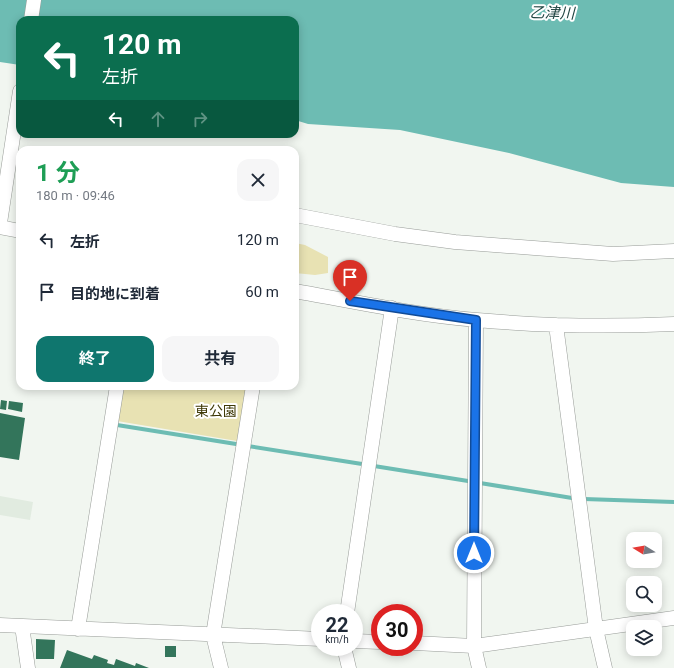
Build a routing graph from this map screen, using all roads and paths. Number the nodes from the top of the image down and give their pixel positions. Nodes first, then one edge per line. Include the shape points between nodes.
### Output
1 (34, 0) edge
2 (32, 16) edge
3 (16, 132) edge
4 (14, 153) edge
5 (299, 216) edge
6 (0, 223) edge
7 (0, 227) edge
8 (16, 230) edge
9 (674, 251) edge
10 (299, 292) edge
11 (392, 308) junction
12 (476, 320) junction
13 (674, 324) edge
14 (556, 325) junction
15 (116, 390) edge
16 (252, 390) edge
17 (348, 604) edge
18 (674, 618) edge
19 (0, 625) edge
20 (22, 626) junction
21 (78, 628) junction
22 (596, 629) junction
23 (213, 635) junction
24 (311, 639) edge
25 (423, 644) edge
26 (474, 646) junction
27 (346, 656) edge
28 (28, 668) edge
29 (221, 668) edge
30 (349, 668) edge
31 (479, 668) edge
32 (605, 668) edge

1 - 2 street
3 - 4 street
4 - 6 street
5 - 9 street via 395,234 455,242 613,254
7 - 8 street
10 - 11 street
11 - 12 street
11 - 17 street
12 - 14 street
12 - 26 street
13 - 14 street
14 - 22 street
15 - 21 street
16 - 23 street
18 - 22 street
19 - 20 street
20 - 21 street
20 - 28 street
21 - 23 street
22 - 26 street
22 - 32 street
23 - 24 street
23 - 29 street
25 - 26 street
26 - 31 street
27 - 30 street

